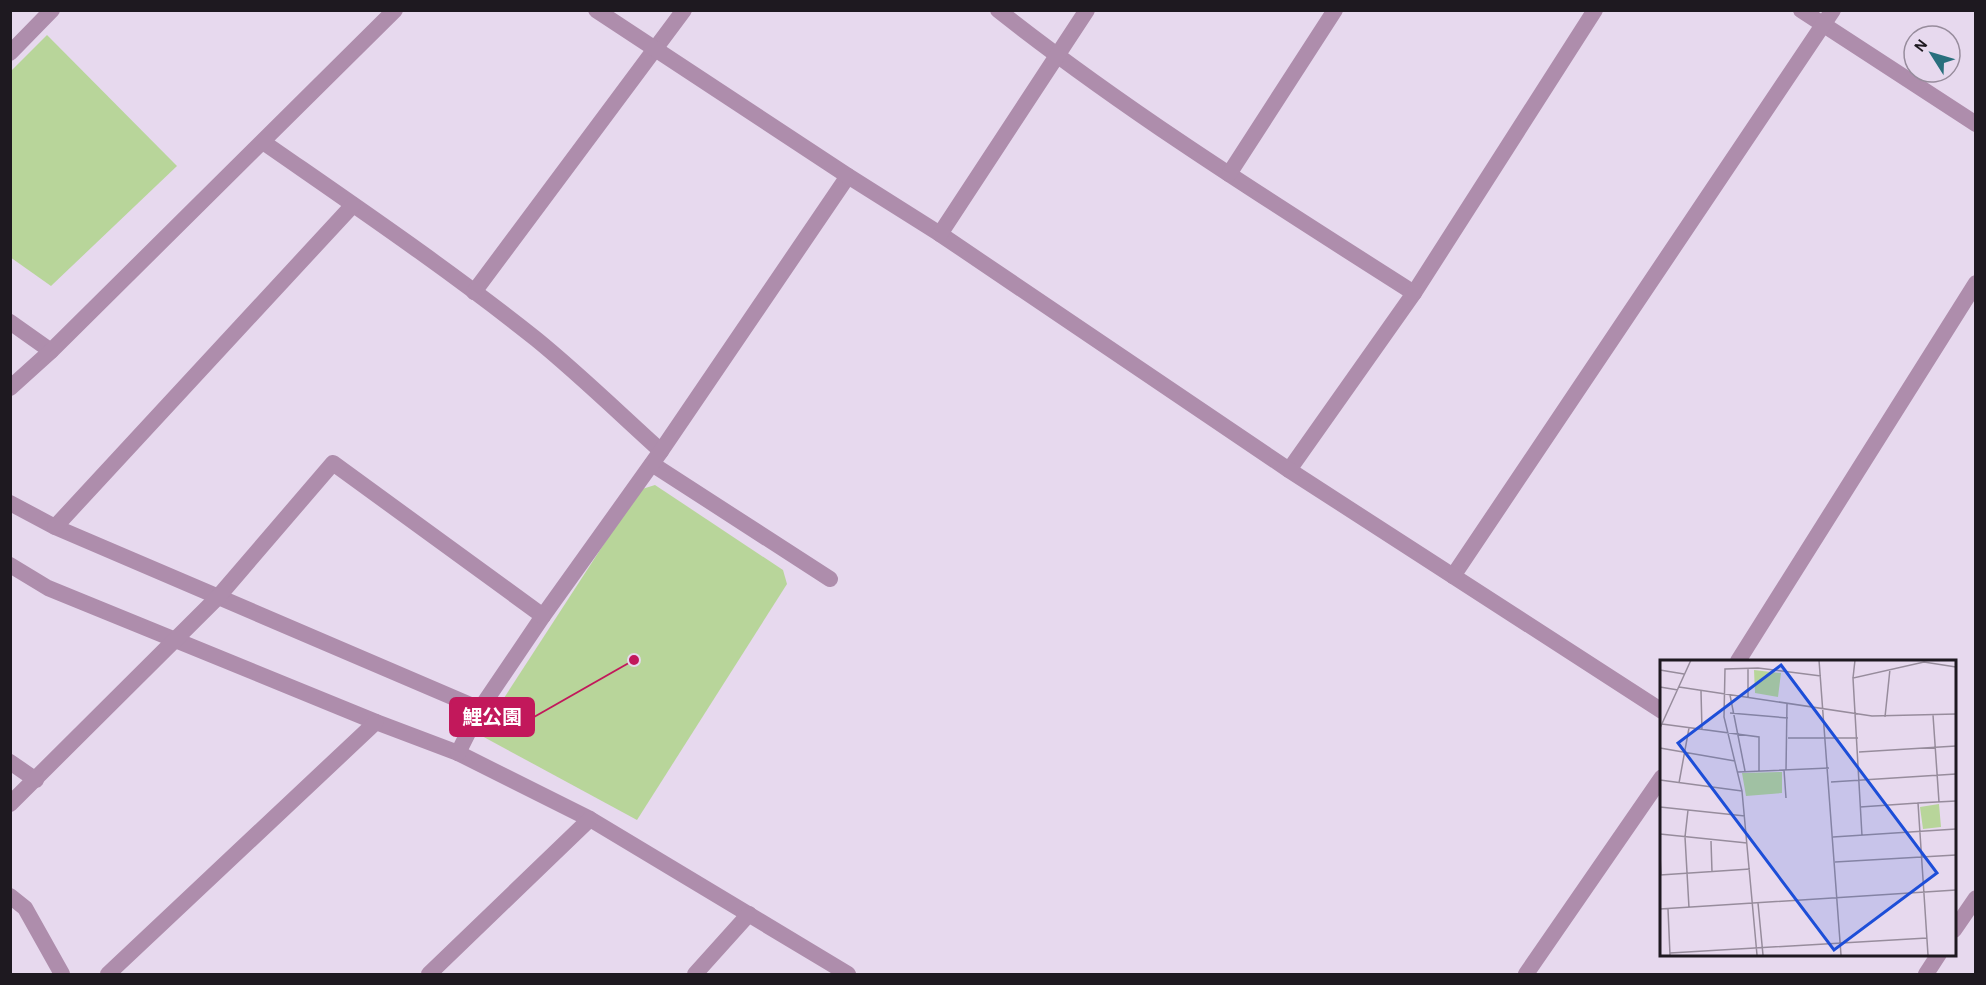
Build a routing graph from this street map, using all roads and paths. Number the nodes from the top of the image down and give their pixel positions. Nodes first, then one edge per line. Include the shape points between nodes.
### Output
1 (52, 10) edge
2 (395, 10) edge
3 (596, 10) edge
4 (684, 10) edge
5 (998, 10) edge
6 (1087, 10) edge
7 (1335, 10) edge
8 (1595, 10) edge
9 (1801, 10) edge
10 (1833, 10) edge
11 (1823, 26) junction
12 (654, 49) junction
13 (10, 53) edge
14 (1056, 57) junction
15 (1976, 124) edge
16 (263, 142) junction
17 (1229, 174) junction
18 (848, 176) junction
19 (353, 204) junction
20 (940, 234) junction
21 (1976, 283) edge
22 (474, 292) junction
23 (1414, 293) junction
24 (10, 322) edge
25 (51, 351) junction
26 (10, 388) edge
27 (657, 457) junction
28 (1289, 470) junction
29 (10, 503) edge
30 (56, 527) junction
31 (10, 565) edge
32 (1453, 576) junction
33 (830, 579) dead end
34 (218, 597) junction
35 (543, 616) junction
36 (177, 640) junction
37 (1739, 660) edge
38 (480, 709) junction
39 (1660, 710) edge
40 (376, 722) junction
41 (458, 753) junction
42 (10, 762) edge
43 (36, 780) junction
44 (1660, 780) edge
45 (10, 804) edge
46 (590, 819) junction
47 (10, 896) edge
48 (1976, 898) edge
49 (1965, 912) edge
50 (749, 914) junction
51 (1956, 927) edge
52 (1938, 955) edge
53 (62, 975) edge
54 (108, 975) edge
55 (429, 975) edge
56 (694, 975) edge
57 (848, 975) edge
58 (1526, 975) edge
59 (1926, 975) edge

1 - 13 street
2 - 16 street
3 - 12 street
4 - 12 street
5 - 14 street
6 - 14 street
7 - 17 street
8 - 23 street
9 - 11 street
10 - 11 street
11 - 15 street
11 - 32 street
12 - 18 street
12 - 22 street
14 - 17 street
14 - 20 street
16 - 19 street
16 - 25 street
17 - 23 street
18 - 20 street
18 - 27 street
19 - 22 street
19 - 30 street
20 - 28 street
21 - 37 street
22 - 27 street via 537,341
23 - 28 street
24 - 25 street
25 - 26 street
27 - 33 street
27 - 35 street
28 - 32 street
29 - 30 street
30 - 34 street
31 - 36 street via 48,588
32 - 39 street
34 - 35 street via 333,463
34 - 36 street
34 - 38 street
35 - 38 street
36 - 40 street
36 - 43 street
38 - 41 street
40 - 41 street
40 - 54 street
41 - 46 street
42 - 43 street
43 - 45 street
44 - 58 street
46 - 50 street
46 - 55 street
47 - 53 street via 25,908
48 - 49 street
49 - 51 street
50 - 56 street
50 - 57 street
52 - 59 street

